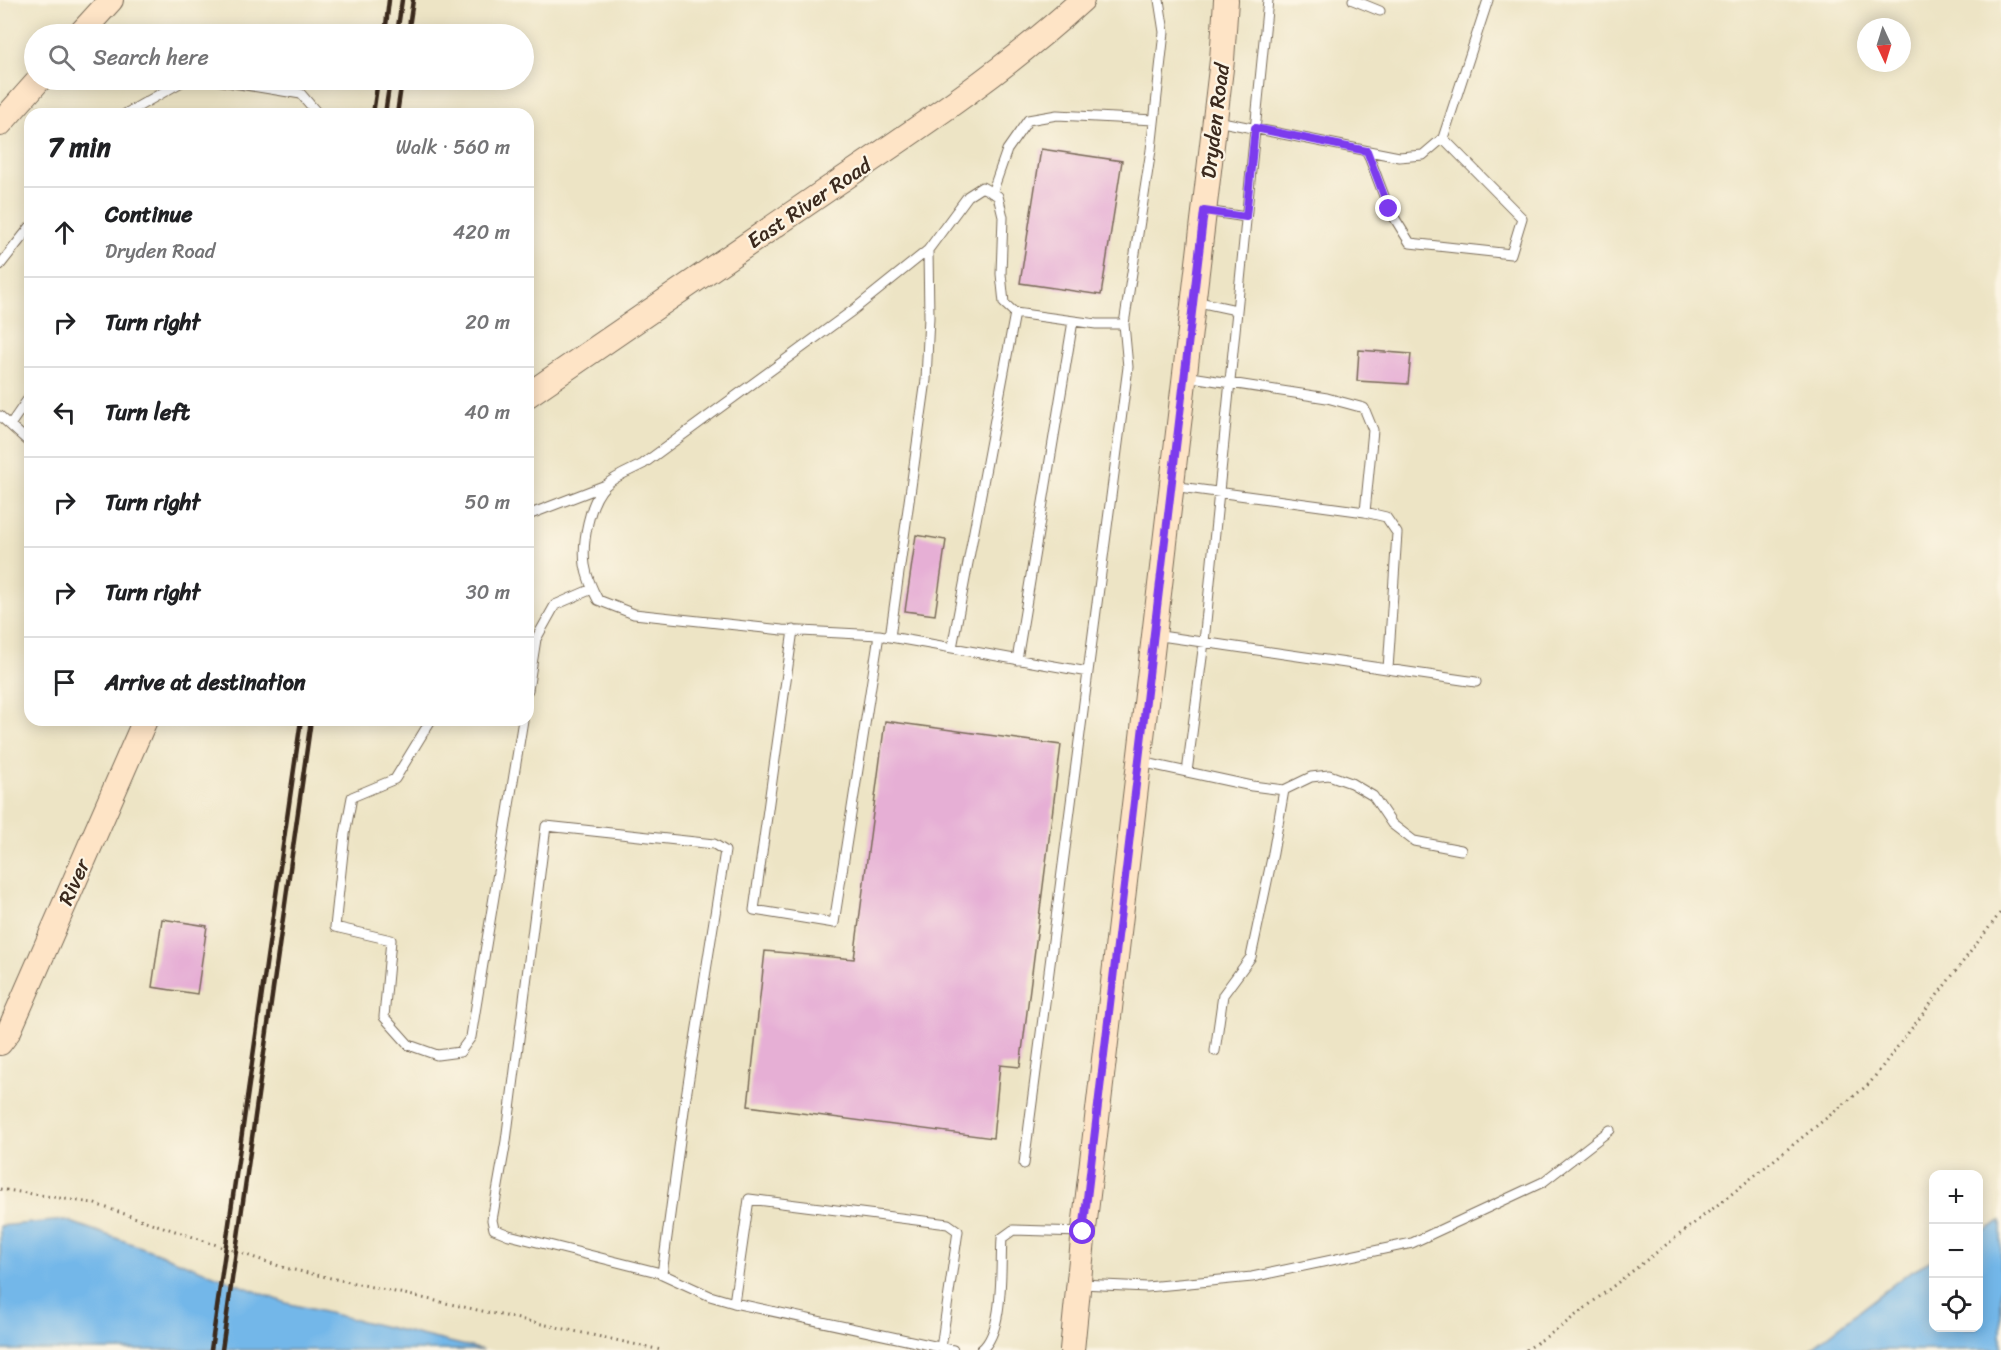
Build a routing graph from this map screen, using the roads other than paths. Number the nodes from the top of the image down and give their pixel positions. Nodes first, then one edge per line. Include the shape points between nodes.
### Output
1 (111, 0) edge
2 (1082, 0) edge
3 (1159, 0) edge
4 (1226, 0) edge
5 (1268, 0) edge
6 (1353, 0) edge
7 (1488, 0) edge
8 (1380, 11) dead end
9 (89, 24) edge
10 (30, 90) edge
11 (167, 90) edge
12 (276, 90) edge
13 (136, 108) edge
14 (313, 108) edge
15 (1154, 120) junction
16 (1215, 121) junction
17 (0, 123) edge
18 (1255, 128) junction
19 (1443, 138) junction
20 (1367, 151) junction
21 (992, 193) junction
22 (1204, 211) junction
23 (1246, 217) junction
24 (24, 235) edge
25 (928, 250) junction
26 (0, 265) edge
27 (1194, 301) junction
28 (1236, 310) junction
29 (1015, 312) junction
30 (1073, 321) junction
31 (1124, 324) junction
32 (1185, 376) junction
33 (1228, 382) junction
34 (534, 391) edge
35 (24, 405) edge
36 (0, 416) edge
37 (10, 425) junction
38 (24, 438) edge
39 (606, 485) junction
40 (1172, 486) junction
41 (1219, 493) junction
42 (1365, 512) junction
43 (534, 513) edge
44 (592, 589) junction
45 (793, 630) junction
46 (1154, 634) junction
47 (879, 635) junction
48 (534, 637) edge
49 (890, 637) junction
50 (1204, 642) junction
51 (951, 648) junction
52 (1017, 660) junction
53 (1388, 669) junction
54 (1088, 672) junction
55 (1476, 682) dead end
56 (142, 726) edge
57 (427, 726) edge
58 (522, 726) edge
59 (1139, 762) junction
60 (1187, 772) junction
61 (1284, 790) junction
62 (1461, 850) dead end
63 (0, 1043) edge
64 (1215, 1051) dead end
65 (1610, 1130) dead end
66 (1024, 1164) dead end
67 (1083, 1232) junction
68 (662, 1274) junction
69 (1079, 1283) junction
70 (734, 1303) junction
71 (941, 1348) junction
72 (954, 1350) edge
73 (981, 1350) edge
74 (1072, 1350) edge

1 - 9 main road
2 - 34 main road, East River Road via 982,81 890,147
3 - 15 lane via 1164,32
4 - 16 main road, Dryden Road
5 - 18 lane
6 - 8 lane
7 - 19 lane
10 - 17 main road
11 - 13 lane
12 - 14 lane via 301,94
15 - 21 lane via 1057,115 1028,120 1007,150
15 - 31 lane
16 - 18 lane
16 - 22 main road, Dryden Road
18 - 20 lane
18 - 23 lane
19 - 20 lane via 1423,155 1399,157
19 - 20 lane via 1522,218 1511,254 1410,243 1389,209
21 - 25 lane via 982,187 968,196
21 - 29 lane via 998,196 1004,217 1004,303
22 - 23 lane
22 - 27 main road, Dryden Road
23 - 28 lane
24 - 26 lane
25 - 39 lane via 852,311 643,464
25 - 49 lane via 926,380
27 - 28 lane
27 - 32 main road, Dryden Road
28 - 33 lane
29 - 30 lane
29 - 51 lane
30 - 31 lane
30 - 52 lane
31 - 54 lane via 1128,367
32 - 33 lane
32 - 40 main road, Dryden Road
33 - 41 lane
33 - 42 lane via 1364,408 1373,430
35 - 37 lane
36 - 37 lane
37 - 38 lane
39 - 43 lane
39 - 44 lane via 594,503 586,530 585,564
40 - 41 lane
40 - 46 main road, Dryden Road
41 - 42 lane
41 - 50 lane
42 - 53 lane via 1386,517 1397,533
44 - 45 lane via 598,600 634,614
44 - 48 lane via 555,605
45 - 47 lane
45 - 47 lane via 754,910 834,923
46 - 50 lane
46 - 59 main road, Dryden Road
47 - 49 lane
49 - 51 lane
50 - 53 lane
50 - 60 lane
51 - 52 lane
52 - 54 lane
53 - 55 lane
54 - 66 lane
56 - 63 main road, River via 9,1031
57 - 58 lane via 395,779 352,797 335,927 391,940 384,1017 409,1045 437,1055 460,1052 471,1037
59 - 60 lane
59 - 67 main road, Dryden Road
60 - 61 lane
61 - 62 lane via 1311,777 1329,775 1372,796 1392,824 1414,841
61 - 64 lane via 1251,957 1222,995
65 - 69 lane via 1543,1182 1412,1243 1252,1277 1147,1287
67 - 69 main road, Dryden Road
67 - 73 lane via 1013,1230 1002,1238 1002,1277 995,1325
68 - 68 lane via 725,851 714,844 546,826 506,1141 492,1220 494,1229
68 - 70 lane
69 - 74 main road, Dryden Road
70 - 71 lane
70 - 71 lane via 749,1199 948,1224 958,1231
71 - 72 lane

